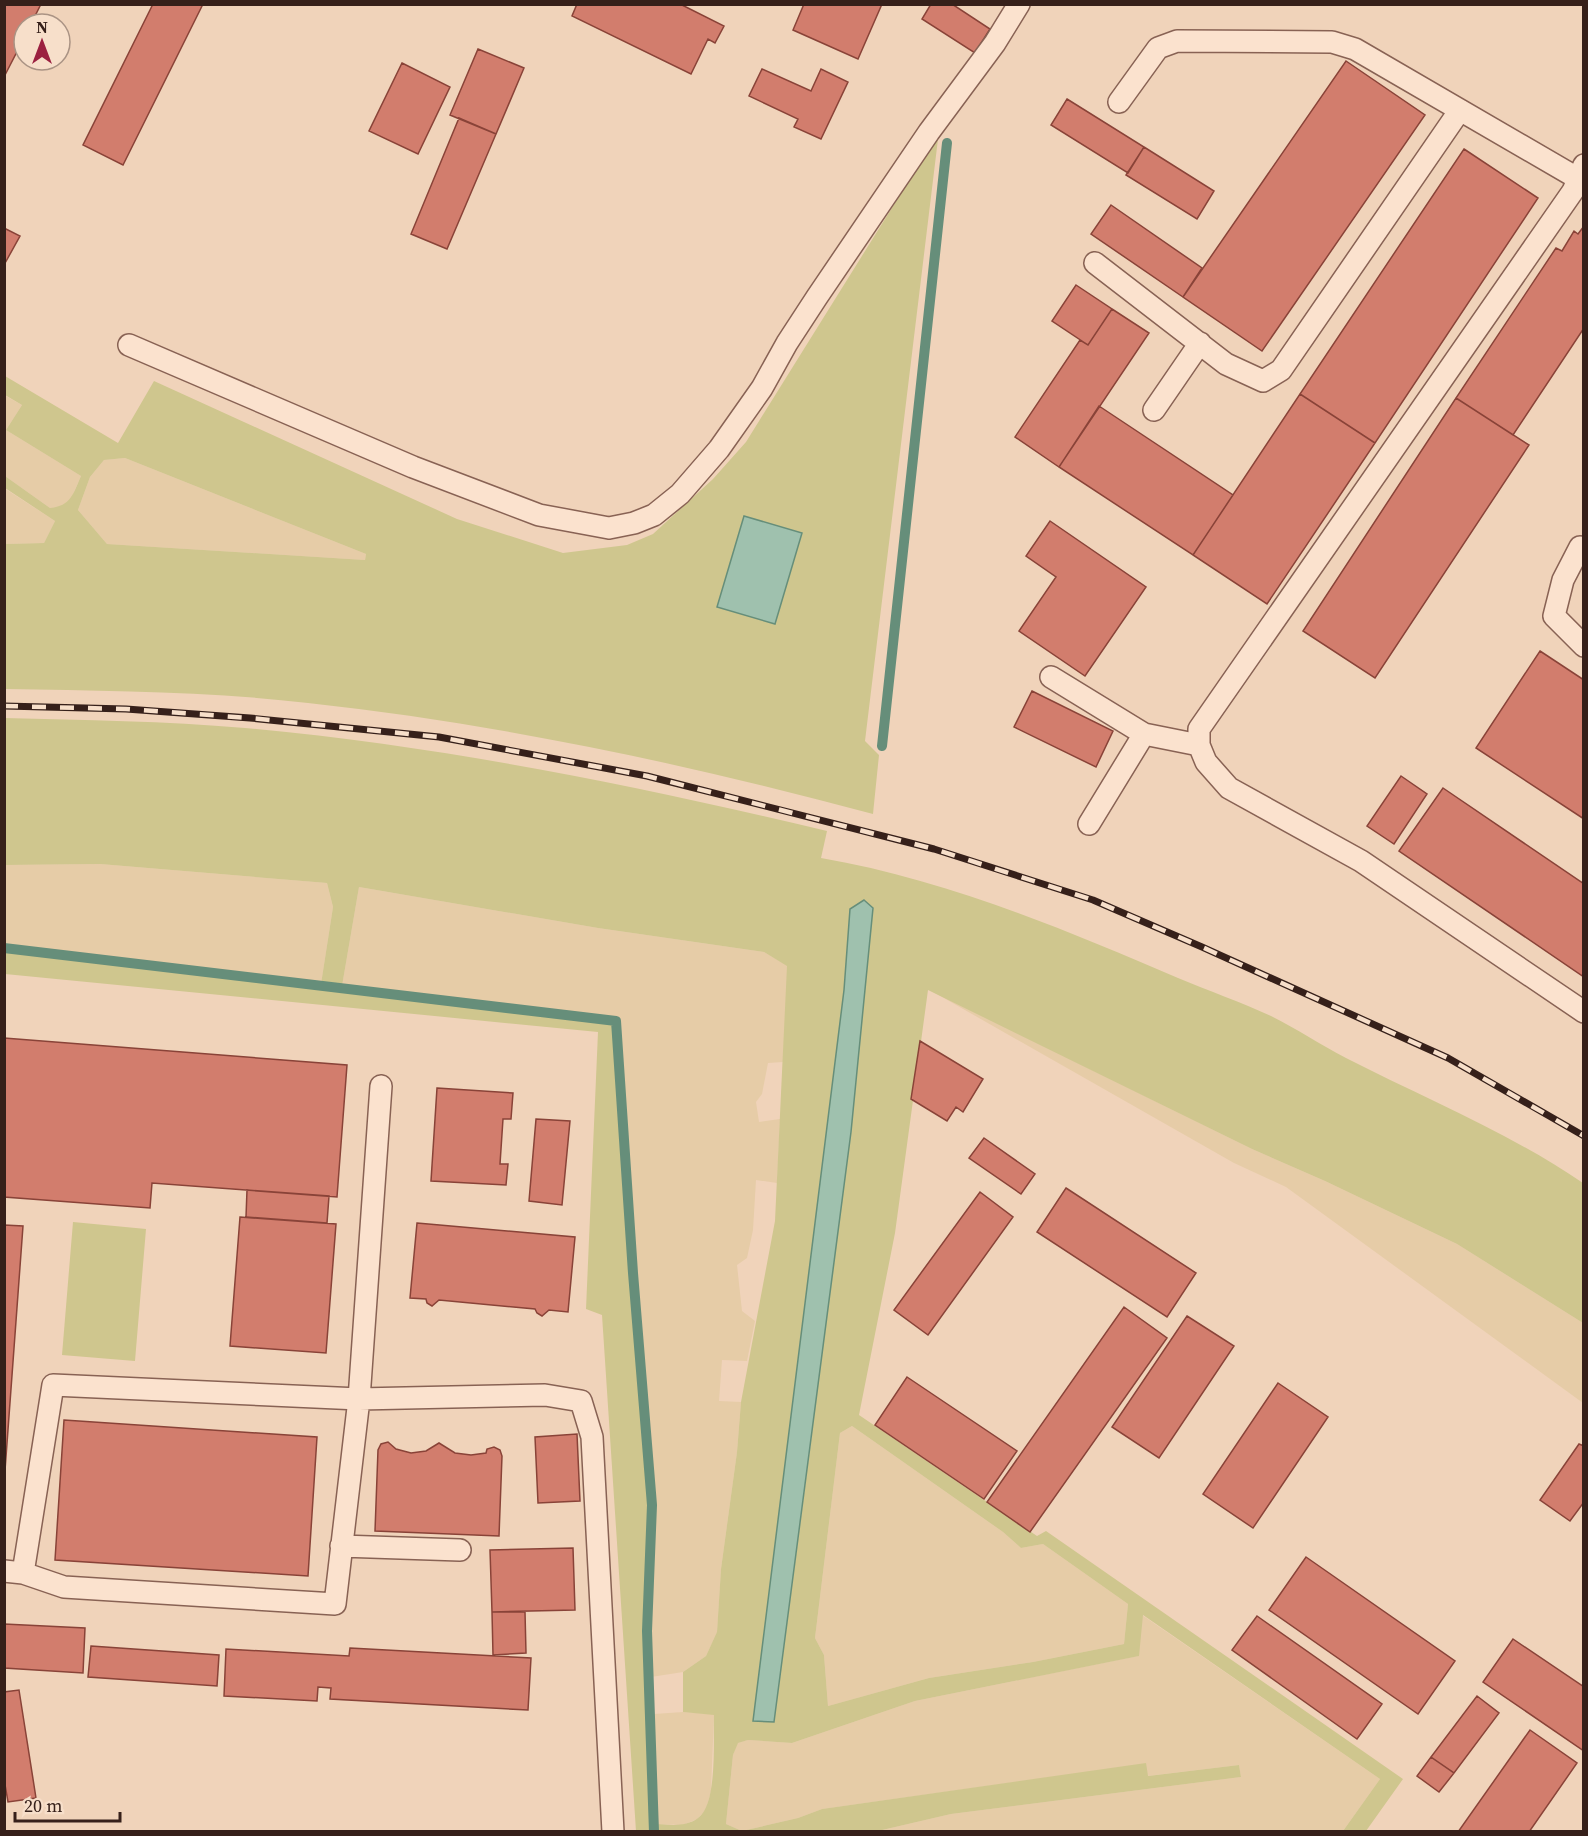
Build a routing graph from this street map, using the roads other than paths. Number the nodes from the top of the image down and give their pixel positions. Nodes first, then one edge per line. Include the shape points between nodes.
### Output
1 (1019, 4) edge
2 (1119, 102) dead end
3 (1460, 110) junction
4 (1582, 175) edge
5 (1095, 263) dead end
6 (1200, 343) junction
7 (129, 345) dead end
8 (1155, 410) dead end
9 (1582, 546) edge
10 (1584, 646) edge
11 (1051, 677) dead end
12 (1144, 734) junction
13 (1199, 745) junction
14 (1089, 824) dead end
15 (1584, 1012) edge
16 (381, 1086) dead end
17 (359, 1399) junction
18 (342, 1546) junction
19 (460, 1550) dead end
20 (14, 1572) edge
21 (613, 1832) edge

1 - 7 lane via 817,297 762,388 719,449 680,494 654,515 634,524 609,528 538,515 413,467
2 - 3 lane via 1158,48 1177,41 1332,42 1355,49
3 - 4 lane
3 - 6 lane via 1281,370 1263,381 1226,363
4 - 13 lane via 1199,729
5 - 6 lane
6 - 8 lane
9 - 10 lane via 1563,580 1554,616
11 - 12 lane
12 - 13 lane
12 - 14 lane
13 - 15 lane via 1206,762 1229,788 1361,861
16 - 17 lane
17 - 18 lane
17 - 20 lane via 53,1384
17 - 21 lane via 545,1395 581,1401 592,1437
18 - 19 lane
18 - 20 lane via 335,1604 64,1587

